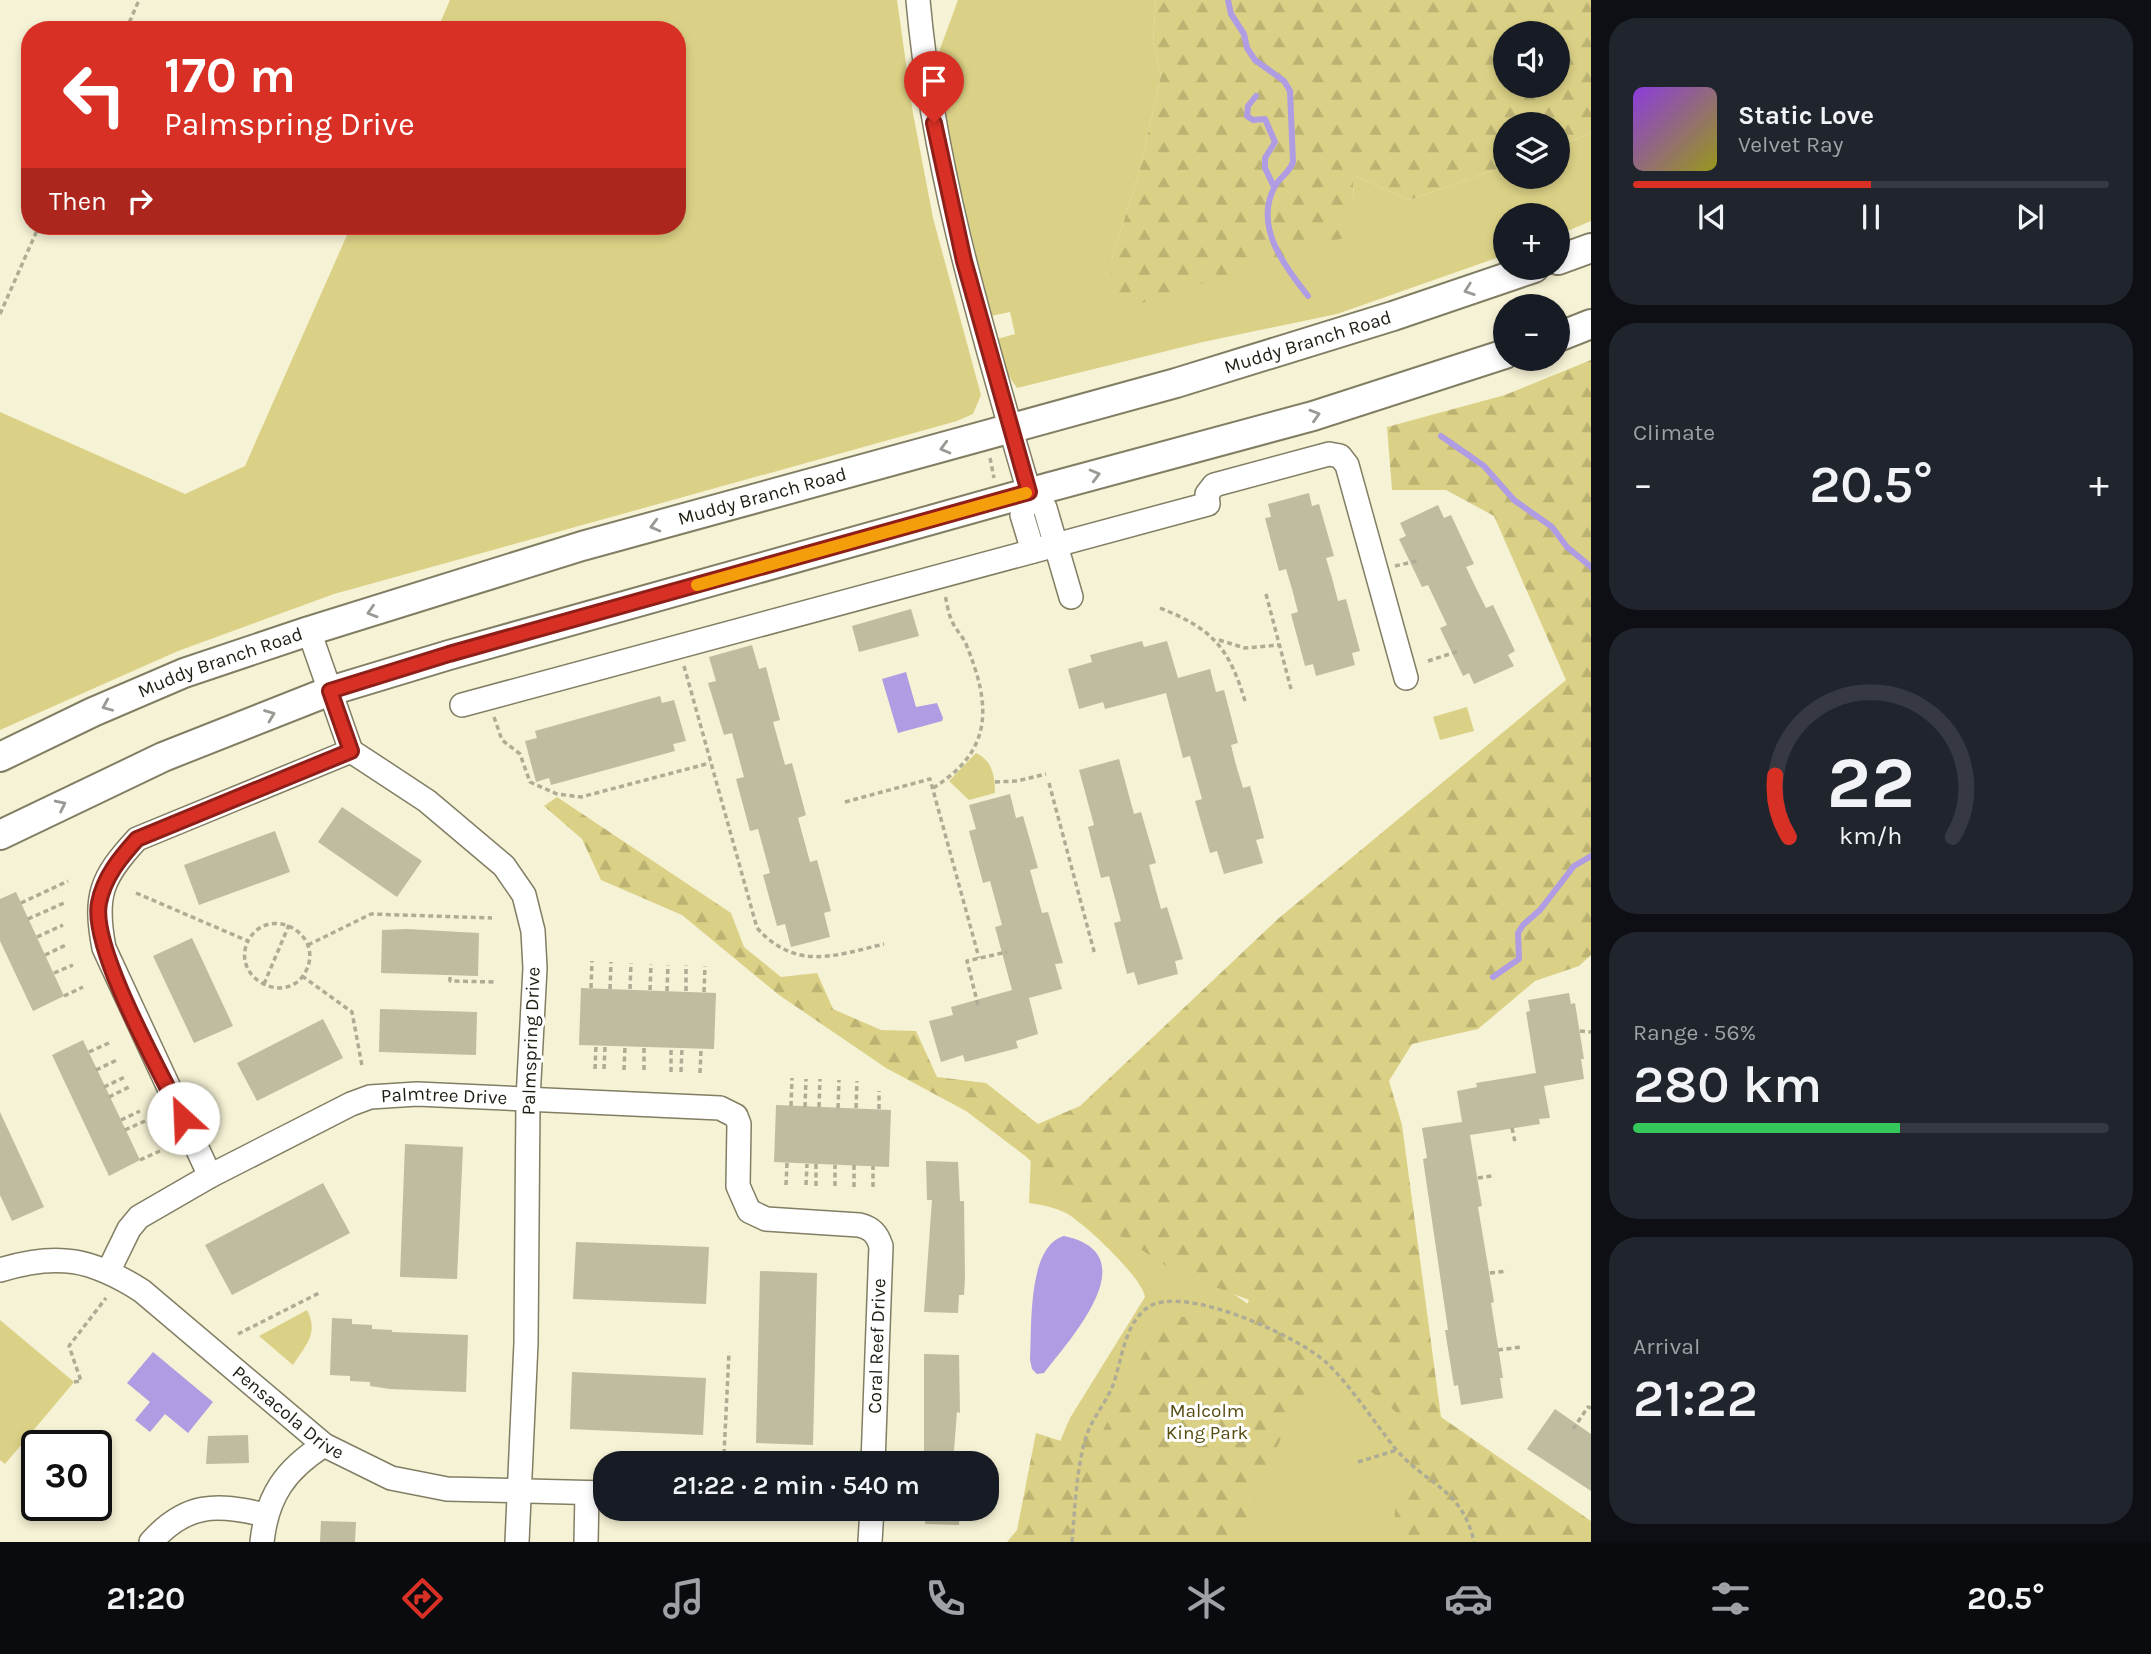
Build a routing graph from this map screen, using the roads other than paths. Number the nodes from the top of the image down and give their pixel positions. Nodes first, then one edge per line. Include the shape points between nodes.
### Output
1 (918, 0) edge
2 (1591, 248) edge
3 (1570, 256) edge
4 (1498, 280) edge
5 (1591, 324) edge
6 (1570, 332) edge
7 (1493, 358) edge
8 (1011, 430) junction
9 (1029, 492) junction
10 (1056, 545) junction
11 (1033, 551) junction
12 (1071, 597) dead end
13 (309, 631) junction
14 (1406, 678) dead end
15 (330, 691) junction
16 (462, 705) dead end
17 (351, 751) junction
18 (0, 757) edge
19 (0, 835) edge
20 (528, 1099) junction
21 (210, 1175) junction
22 (873, 1230) joint
23 (0, 1270) edge
24 (108, 1270) junction
25 (324, 1445) junction
26 (873, 1451) edge
27 (519, 1490) junction
28 (593, 1493) edge
29 (593, 1508) edge
30 (265, 1515) junction
31 (871, 1521) edge
32 (151, 1542) edge
33 (262, 1542) edge
34 (517, 1542) edge
35 (586, 1542) edge
36 (870, 1542) edge

1 - 8 street via 944,178
2 - 3 main road
4 -> 8 main road, Muddy Branch Road
5 - 6 main road
9 -> 7 main road via 1313,416
8 - 9 street
8 -> 13 main road, Muddy Branch Road via 582,546
9 - 10 street via 1045,508
9 - 11 street via 1022,515
9 - 15 main road
10 - 11 street
10 - 12 street
10 - 14 street via 1208,505 1208,489 1214,485 1335,454 1347,465
11 - 16 street
13 - 15 street
13 -> 18 main road, Muddy Branch Road via 184,673
15 - 17 street
19 -> 15 main road via 163,757
17 - 20 street, Palmspring Drive via 455,823 504,866 524,895 535,968
17 - 21 street via 137,839 115,863 99,902 104,948
20 - 21 street, Palmtree Drive via 417,1094 370,1097
20 - 22 street, Palmtree Drive via 728,1111 736,1116 741,1132 738,1186 749,1211 766,1219 859,1225
20 - 27 street, Palmspring Drive via 526,1343
21 - 24 street, Palmtree Drive via 139,1217
22 - 26 street, Coral Reef Drive via 881,1246
23 - 24 street, Pensacola Drive via 56,1260
24 - 25 street, Pensacola Drive via 152,1299
25 - 27 street, Pensacola Drive via 391,1478 447,1489
25 - 30 street via 290,1473
27 - 28 street, Pensacola Drive
27 - 34 street, Palmspring Drive
29 - 35 street
30 - 32 street via 232,1507 194,1511 177,1518
30 - 33 street
31 - 36 street

